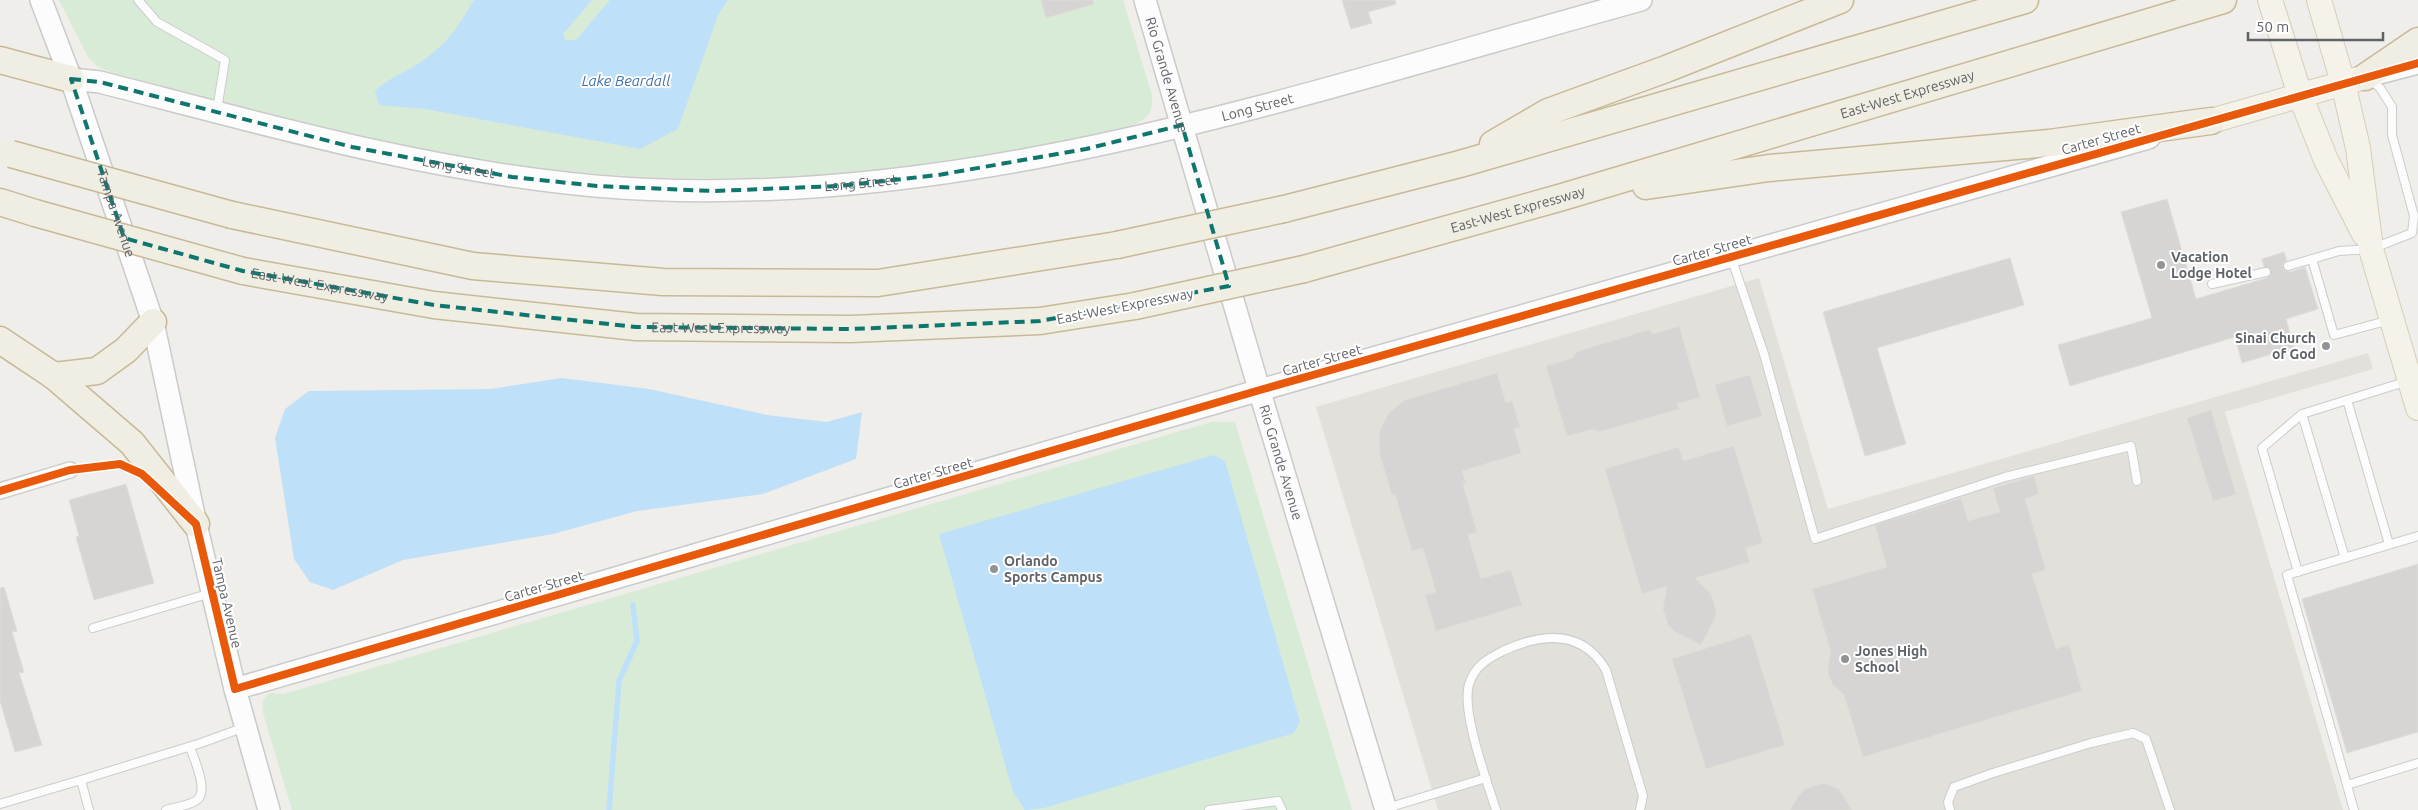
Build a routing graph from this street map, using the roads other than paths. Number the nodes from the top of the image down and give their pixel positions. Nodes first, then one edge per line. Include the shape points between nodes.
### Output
1 (41, 0) edge
2 (138, 0) edge
3 (1146, 0) edge
4 (1640, 0) edge
5 (1840, 0) edge
6 (2025, 0) edge
7 (2223, 0) edge
8 (2270, 0) edge
9 (2319, 0) edge
10 (2418, 41) edge
11 (0, 60) edge
12 (2418, 63) edge
13 (71, 80) junction
14 (2354, 80) junction
15 (2300, 95) junction
16 (216, 112) junction
17 (2211, 121) junction
18 (1182, 125) junction
19 (6, 152) edge
20 (1460, 164) junction
21 (1559, 198) junction
22 (0, 202) edge
23 (2371, 249) junction
24 (1731, 257) junction
25 (2312, 259) junction
26 (2288, 266) dead end
27 (2266, 272) dead end
28 (2212, 284) dead end
29 (2392, 319) junction
30 (153, 322) junction
31 (0, 340) edge
32 (54, 376) junction
33 (2410, 380) junction
34 (1260, 390) junction
35 (2347, 400) junction
36 (2418, 408) edge
37 (2302, 414) junction
38 (70, 470) dead end
39 (2137, 481) dead end
40 (0, 490) edge
41 (196, 524) junction
42 (2418, 536) edge
43 (2389, 544) junction
44 (2345, 558) junction
45 (2298, 572) junction
46 (212, 592) junction
47 (93, 628) dead end
48 (235, 689) junction
49 (245, 727) junction
50 (190, 747) junction
51 (2418, 763) edge
52 (1486, 778) junction
53 (81, 780) junction
54 (2347, 784) junction
55 (0, 804) edge
56 (1384, 809) edge
57 (89, 810) edge
58 (166, 810) edge
59 (269, 810) edge
60 (1209, 810) edge
61 (1282, 810) edge
62 (1496, 810) edge
63 (1640, 810) edge
64 (1950, 810) edge
65 (2170, 810) edge
66 (2354, 810) edge

1 - 13 street, Tampa Avenue
2 - 16 lane via 157,22 225,60
3 - 18 street, Rio Grande Avenue
4 - 18 street, Long Street
5 - 20 highway via 1675,66 1548,112
6 - 20 highway
7 - 21 highway, East-West Expressway
8 - 15 main road
9 - 14 main road
10 - 14 highway
11 - 13 highway
12 - 14 street, Carter Street
13 - 16 street, Long Street via 100,82
13 - 30 street, Tampa Avenue
14 - 15 main road, Carter Street
14 - 23 main road via 2358,148
14 - 23 lane via 2380,88 2392,107 2392,135 2414,216 2412,233
15 - 17 main road, Carter Street
15 - 23 main road via 2326,160
16 - 18 street, Long Street via 352,147 512,177 597,186 713,191 839,186 938,175 1086,149
17 - 21 highway via 2049,143 1769,168
17 - 24 street, Carter Street
18 - 34 street, Rio Grande Avenue
19 - 20 highway, bridge via 232,215 472,266 663,282 878,283 1117,245 1284,209
21 - 22 highway, East-West Expressway, bridge via 1304,269 1135,306 1040,321 851,328 636,327 434,305 243,271
23 - 25 lane via 2339,251
23 - 29 main road
24 - 34 street, Carter Street
24 - 39 lane via 1764,354 1815,538 2005,477 2131,446
25 - 26 lane
25 - 29 lane via 2334,335
27 - 28 lane
29 - 33 main road
30 - 32 highway via 126,350 98,371
30 - 41 street, Tampa Avenue
31 - 32 highway
32 - 41 highway via 132,443
33 - 35 lane
33 - 36 main road
34 - 48 street, Carter Street
34 - 56 street, Rio Grande Avenue
35 - 37 lane
35 - 43 lane
37 - 44 lane
37 - 45 lane via 2262,448
38 - 40 street
41 - 46 street, Tampa Avenue
42 - 43 lane
43 - 44 lane
44 - 45 lane
45 - 54 lane via 2287,576
46 - 47 lane
46 - 48 street, Tampa Avenue
48 - 49 street, Tampa Avenue
49 - 50 lane
49 - 59 street, Tampa Avenue
50 - 53 lane
50 - 58 lane via 202,787 201,796 196,801
51 - 54 lane
52 - 56 lane
52 - 62 lane
52 - 63 lane via 1468,708 1469,685 1476,668 1490,657 1516,645 1546,636 1568,639 1584,645 1598,656 1606,670 1643,796
53 - 55 lane
53 - 57 lane
54 - 66 lane
60 - 61 lane via 1278,801
64 - 65 lane via 1948,802 1954,787 1993,772 2133,733 2146,739

